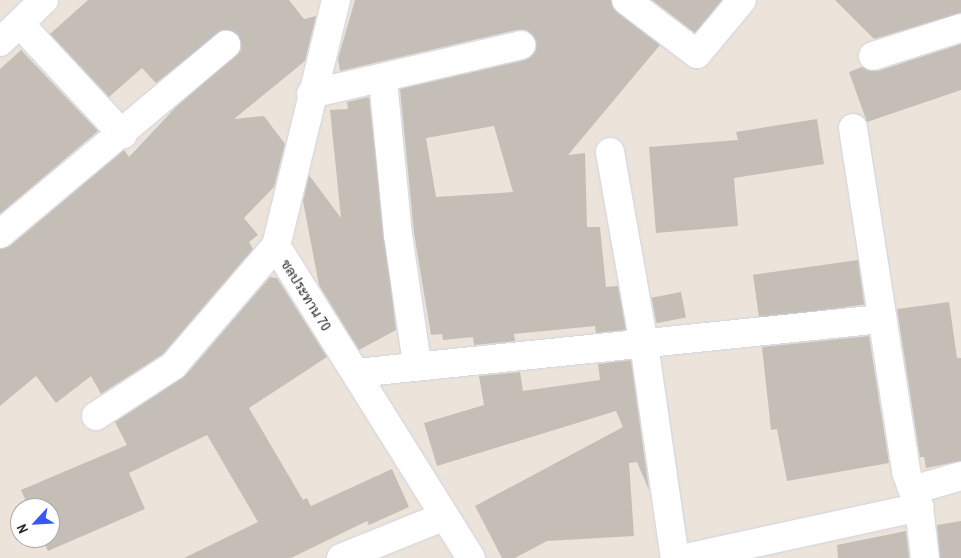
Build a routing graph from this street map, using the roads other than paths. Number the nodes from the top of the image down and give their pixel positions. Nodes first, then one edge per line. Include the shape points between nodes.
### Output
1 (44, 0) edge
2 (336, 0) edge
3 (626, 0) edge
4 (742, 0) edge
5 (961, 28) edge
6 (10, 33) edge
7 (226, 45) dead end
8 (521, 45) dead end
9 (873, 56) dead end
10 (383, 80) junction
11 (311, 94) junction
12 (853, 128) dead end
13 (123, 135) junction
14 (610, 152) dead end
15 (0, 234) edge
16 (276, 246) junction
17 (881, 319) junction
18 (644, 344) junction
19 (417, 364) junction
20 (356, 373) junction
21 (96, 416) dead end
22 (961, 476) edge
23 (916, 499) junction
24 (445, 516) junction
25 (341, 558) edge
26 (471, 558) edge
27 (674, 558) edge
28 (686, 558) edge
29 (926, 558) edge

1 - 6 street
2 - 11 street, ชลประทาน 70
3 - 4 street via 697,54
5 - 9 street
6 - 13 street
7 - 13 street
8 - 10 street
10 - 11 street
10 - 19 street via 398,235
11 - 16 street, ชลประทาน 70
12 - 17 street
13 - 15 street
14 - 18 street
16 - 20 street, ชลประทาน 70
16 - 21 street via 173,366
17 - 18 street
17 - 23 street via 906,472
18 - 19 street
18 - 27 street
19 - 20 street
20 - 24 street, ชลประทาน 70
22 - 23 street
23 - 28 street
23 - 29 street
24 - 25 street
24 - 26 street, ชลประทาน 70

